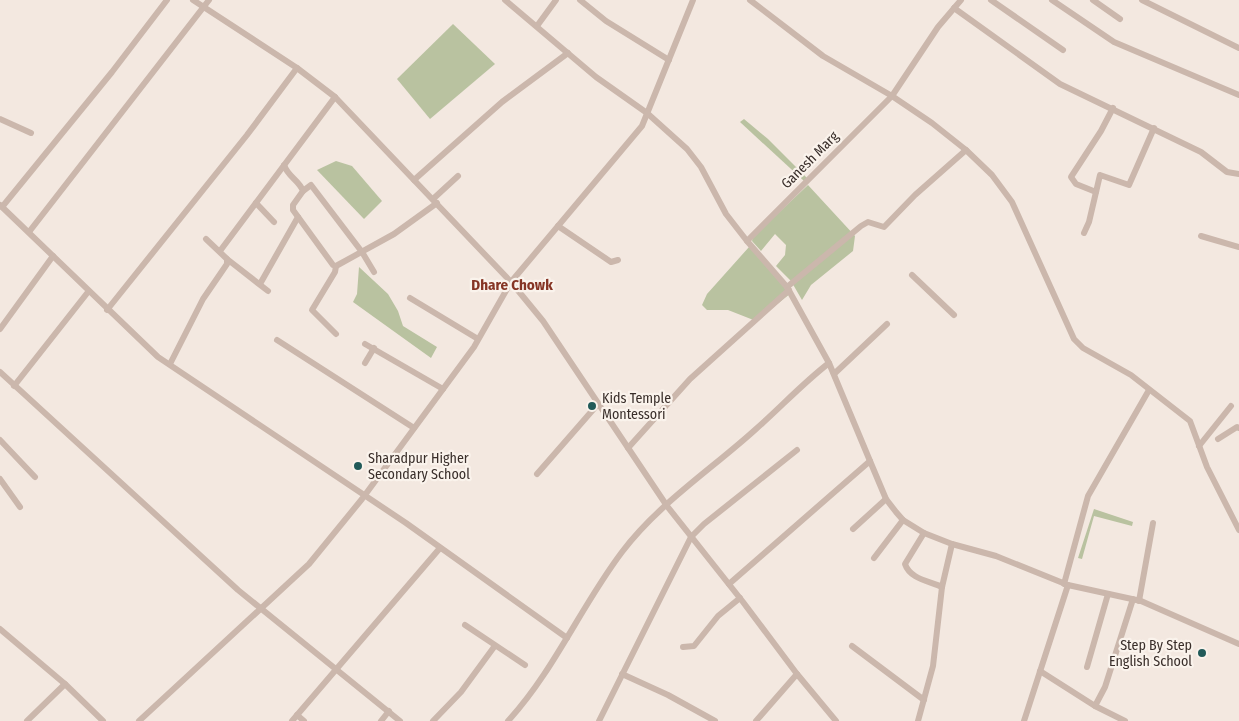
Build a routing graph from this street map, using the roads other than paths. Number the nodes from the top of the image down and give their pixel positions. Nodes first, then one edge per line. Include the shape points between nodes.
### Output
1 (167, 0) edge
2 (192, 0) edge
3 (209, 0) edge
4 (505, 0) edge
5 (556, 0) edge
6 (580, 0) edge
7 (693, 0) edge
8 (750, 0) edge
9 (961, 0) edge
10 (991, 0) edge
11 (1052, 0) edge
12 (1093, 0) edge
13 (1142, 0) edge
14 (758, 3) edge
15 (205, 8) junction
16 (954, 8) junction
17 (1120, 19) dead end
18 (537, 26) junction
19 (1239, 48) edge
20 (1063, 50) dead end
21 (568, 53) junction
22 (668, 60) junction
23 (297, 68) junction
24 (1239, 95) edge
25 (892, 96) junction
26 (334, 97) junction
27 (1112, 108) junction
28 (647, 113) junction
29 (0, 119) edge
30 (1154, 128) junction
31 (31, 133) dead end
32 (966, 150) junction
33 (284, 165) junction
34 (1239, 174) edge
35 (458, 176) dead end
36 (414, 180) junction
37 (304, 191) junction
38 (1096, 192) junction
39 (435, 201) junction
40 (256, 203) junction
41 (1, 206) edge
42 (298, 217) junction
43 (274, 222) dead end
44 (558, 226) junction
45 (30, 232) junction
46 (1084, 233) dead end
47 (1201, 236) dead end
48 (206, 239) dead end
49 (747, 241) junction
50 (1239, 247) edge
51 (220, 251) junction
52 (363, 253) junction
53 (53, 256) junction
54 (227, 259) junction
55 (618, 260) dead end
56 (336, 266) junction
57 (374, 272) dead end
58 (912, 275) dead end
59 (511, 282) junction
60 (260, 284) junction
61 (788, 288) junction
62 (268, 291) dead end
63 (88, 292) junction
64 (410, 298) dead end
65 (107, 310) junction
66 (954, 315) dead end
67 (887, 324) dead end
68 (0, 329) edge
69 (336, 334) dead end
70 (478, 339) junction
71 (277, 340) dead end
72 (365, 344) dead end
73 (374, 348) junction
74 (365, 362) dead end
75 (829, 363) junction
76 (170, 364) junction
77 (0, 372) edge
78 (834, 374) junction
79 (14, 386) junction
80 (443, 389) junction
81 (1149, 390) junction
82 (598, 404) junction
83 (1231, 406) dead end
84 (414, 428) junction
85 (1239, 428) edge
86 (1218, 439) dead end
87 (0, 440) edge
88 (1199, 446) junction
89 (628, 448) junction
90 (797, 450) dead end
91 (870, 462) junction
92 (537, 474) dead end
93 (35, 477) dead end
94 (0, 479) edge
95 (365, 495) junction
96 (886, 499) junction
97 (666, 506) junction
98 (20, 507) dead end
99 (903, 520) junction
100 (1153, 523) dead end
101 (853, 529) dead end
102 (1239, 530) edge
103 (924, 533) junction
104 (691, 537) junction
105 (952, 544) junction
106 (440, 548) junction
107 (874, 558) dead end
108 (729, 584) junction
109 (1066, 584) junction
110 (942, 587) junction
111 (1108, 594) junction
112 (740, 598) junction
113 (1136, 600) junction
114 (262, 609) junction
115 (465, 625) dead end
116 (1, 633) edge
117 (567, 638) junction
118 (1239, 644) edge
119 (494, 646) junction
120 (852, 646) dead end
121 (683, 647) dead end
122 (525, 665) dead end
123 (1087, 667) dead end
124 (336, 669) junction
125 (1040, 671) junction
126 (622, 674) junction
127 (797, 674) junction
128 (66, 684) junction
129 (924, 700) junction
130 (1096, 706) junction
131 (389, 711) junction
132 (294, 718) edge
133 (27, 721) edge
134 (103, 721) edge
135 (139, 721) edge
136 (304, 721) edge
137 (381, 721) edge
138 (400, 721) edge
139 (433, 721) edge
140 (508, 721) edge
141 (599, 721) edge
142 (714, 721) edge
143 (756, 721) edge
144 (836, 721) edge
145 (918, 721) edge
146 (1024, 721) edge
147 (1125, 721) edge

1 - 41 street
2 - 15 street
3 - 15 street
4 - 18 street
5 - 18 street
6 - 22 street via 606,21
7 - 22 street
8 - 14 street
9 - 16 street, Ganesh Marg
10 - 20 street
11 - 24 street via 1114,42
12 - 17 street
13 - 19 street
14 - 25 street via 823,56
15 - 23 street
15 - 45 street
16 - 25 street, Ganesh Marg
16 - 27 street via 1060,84
18 - 21 street
21 - 28 street
21 - 36 street via 502,102
22 - 28 street
23 - 26 street
23 - 65 street
25 - 32 street
25 - 49 street, Ganesh Marg
26 - 33 street
26 - 36 street
27 - 30 street
27 - 38 street via 1071,177 1076,184
28 - 44 street via 642,126
28 - 49 street via 702,167 726,214
29 - 31 street
30 - 34 street via 1200,152 1220,169
30 - 38 street via 1128,185 1100,175
32 - 61 street via 884,227 868,222 861,226
32 - 81 street via 992,175 1012,202 1074,339
33 - 37 street
33 - 40 street
35 - 39 street
36 - 39 street
37 - 42 street via 293,205
37 - 52 street via 311,185
38 - 46 street
39 - 52 street
39 - 59 street
40 - 43 street
40 - 51 street
41 - 45 street
42 - 56 street
42 - 60 street
44 - 55 street via 610,262
44 - 59 street
45 - 53 street
47 - 50 street
48 - 51 street
49 - 61 street
51 - 54 street
52 - 56 street
52 - 57 street
53 - 63 street
53 - 68 street
54 - 60 street
54 - 76 street
56 - 69 street via 312,310
58 - 66 street
59 - 70 street
59 - 82 street via 543,321
60 - 62 street
61 - 75 street
61 - 89 street via 690,379
63 - 65 street
63 - 79 street
64 - 70 street
65 - 76 street
67 - 78 street
70 - 80 street
71 - 84 street
72 - 73 street
73 - 74 street
73 - 80 street
75 - 78 street
75 - 97 street
76 - 95 street via 226,405
77 - 79 street
78 - 91 street
79 - 114 street
80 - 84 street
81 - 88 street via 1190,421
81 - 109 street via 1088,496
82 - 89 street
82 - 92 street
83 - 88 street
84 - 95 street
85 - 86 street
87 - 93 street
88 - 102 street
89 - 97 street
90 - 104 street
91 - 96 street
91 - 108 street
94 - 98 street
95 - 106 street
95 - 114 street via 309,564
96 - 99 street
96 - 101 street
97 - 104 street
97 - 117 street via 622,552
99 - 103 street
99 - 107 street
100 - 113 street
103 - 105 street
103 - 110 street via 905,564 913,575
104 - 108 street
104 - 126 street
105 - 109 street via 987,553
105 - 110 street
106 - 117 street
106 - 124 street
108 - 112 street
109 - 111 street
109 - 125 street
110 - 129 street via 934,658
111 - 113 street
111 - 123 street
112 - 121 street via 718,616 694,646
112 - 127 street
113 - 118 street
113 - 130 street
114 - 124 street
114 - 135 street
115 - 119 street
116 - 128 street
117 - 140 street
119 - 122 street
119 - 139 street via 461,692
120 - 129 street
124 - 131 street
124 - 132 street
125 - 130 street
125 - 146 street
126 - 141 street
126 - 142 street
127 - 143 street
127 - 144 street
128 - 133 street
128 - 134 street
129 - 145 street
130 - 147 street
131 - 137 street
131 - 138 street
132 - 136 street

